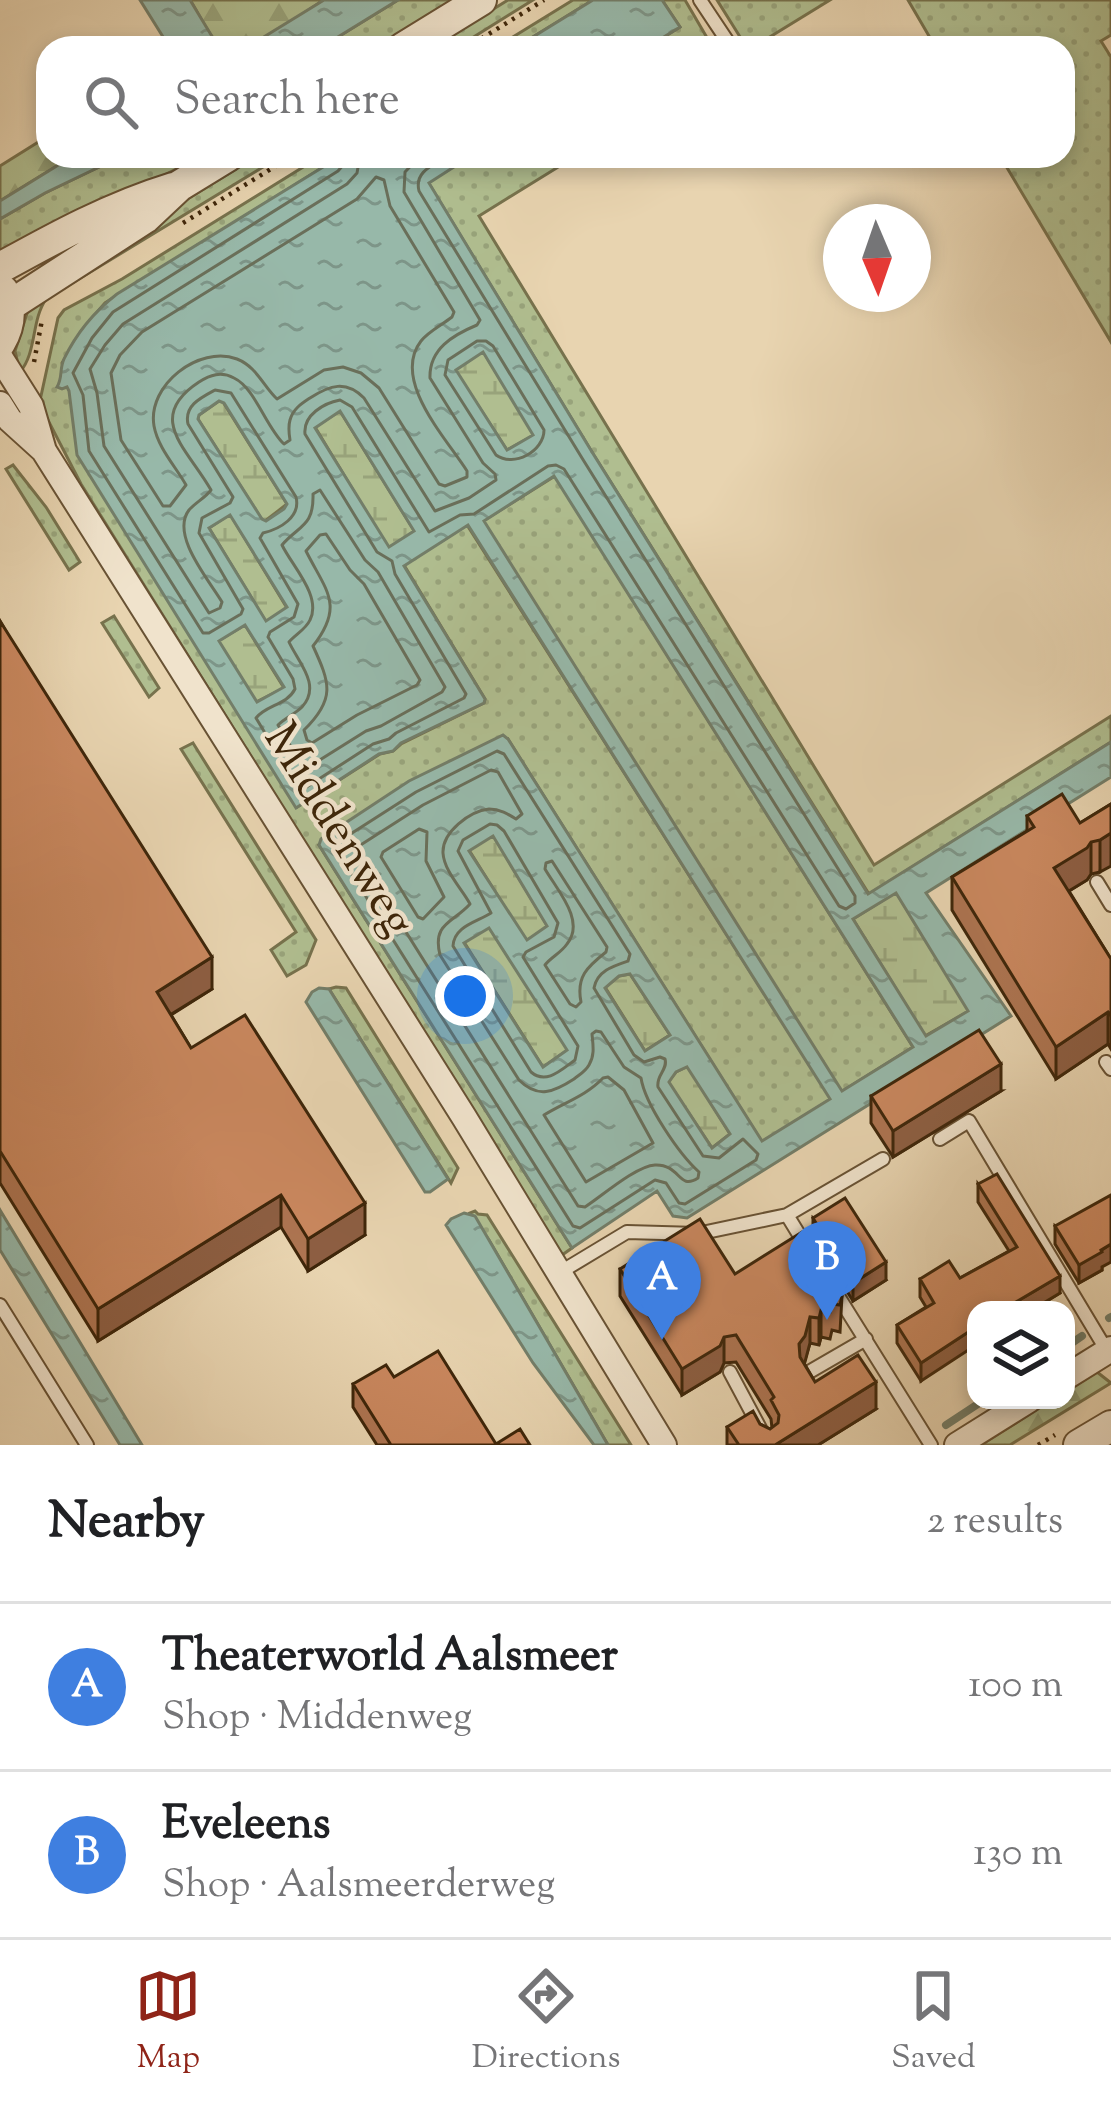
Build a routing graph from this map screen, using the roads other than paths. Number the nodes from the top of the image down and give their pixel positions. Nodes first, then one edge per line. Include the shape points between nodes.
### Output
1 (481, 0) edge
2 (700, 0) edge
3 (422, 36) edge
4 (724, 36) edge
5 (208, 168) edge
6 (179, 186) junction
7 (0, 268) edge
8 (4, 296) edge
9 (0, 344) edge
10 (0, 357) edge
11 (0, 404) edge
12 (44, 451) junction
13 (1096, 882) dead end
14 (1111, 905) edge
15 (940, 1139) dead end
16 (883, 1159) dead end
17 (787, 1215) junction
18 (810, 1251) edge
19 (821, 1268) edge
20 (559, 1273) junction
21 (0, 1305) edge
22 (866, 1340) junction
23 (1109, 1350) edge
24 (1075, 1371) edge
25 (730, 1372) dead end
26 (808, 1372) edge
27 (1015, 1409) edge
28 (1111, 1426) edge
29 (87, 1445) edge
30 (664, 1445) edge
31 (770, 1445) edge
32 (931, 1445) edge
33 (958, 1445) edge
34 (1079, 1445) edge

1 - 3 street
2 - 4 lane
5 - 6 street
6 - 7 street via 88,220
6 - 8 street via 145,218
8 - 9 street
10 - 12 street, Middenweg via 31,406
11 - 12 street, Middenweg
12 - 20 street, Middenweg
13 - 14 lane
15 - 23 lane via 969,1121
16 - 17 lane
17 - 18 lane
17 - 20 lane via 697,1234 626,1232
19 - 22 lane
20 - 30 street, Middenweg
21 - 29 lane
22 - 26 lane
22 - 32 lane
23 - 24 street
25 - 31 lane
27 - 33 street
28 - 34 street

